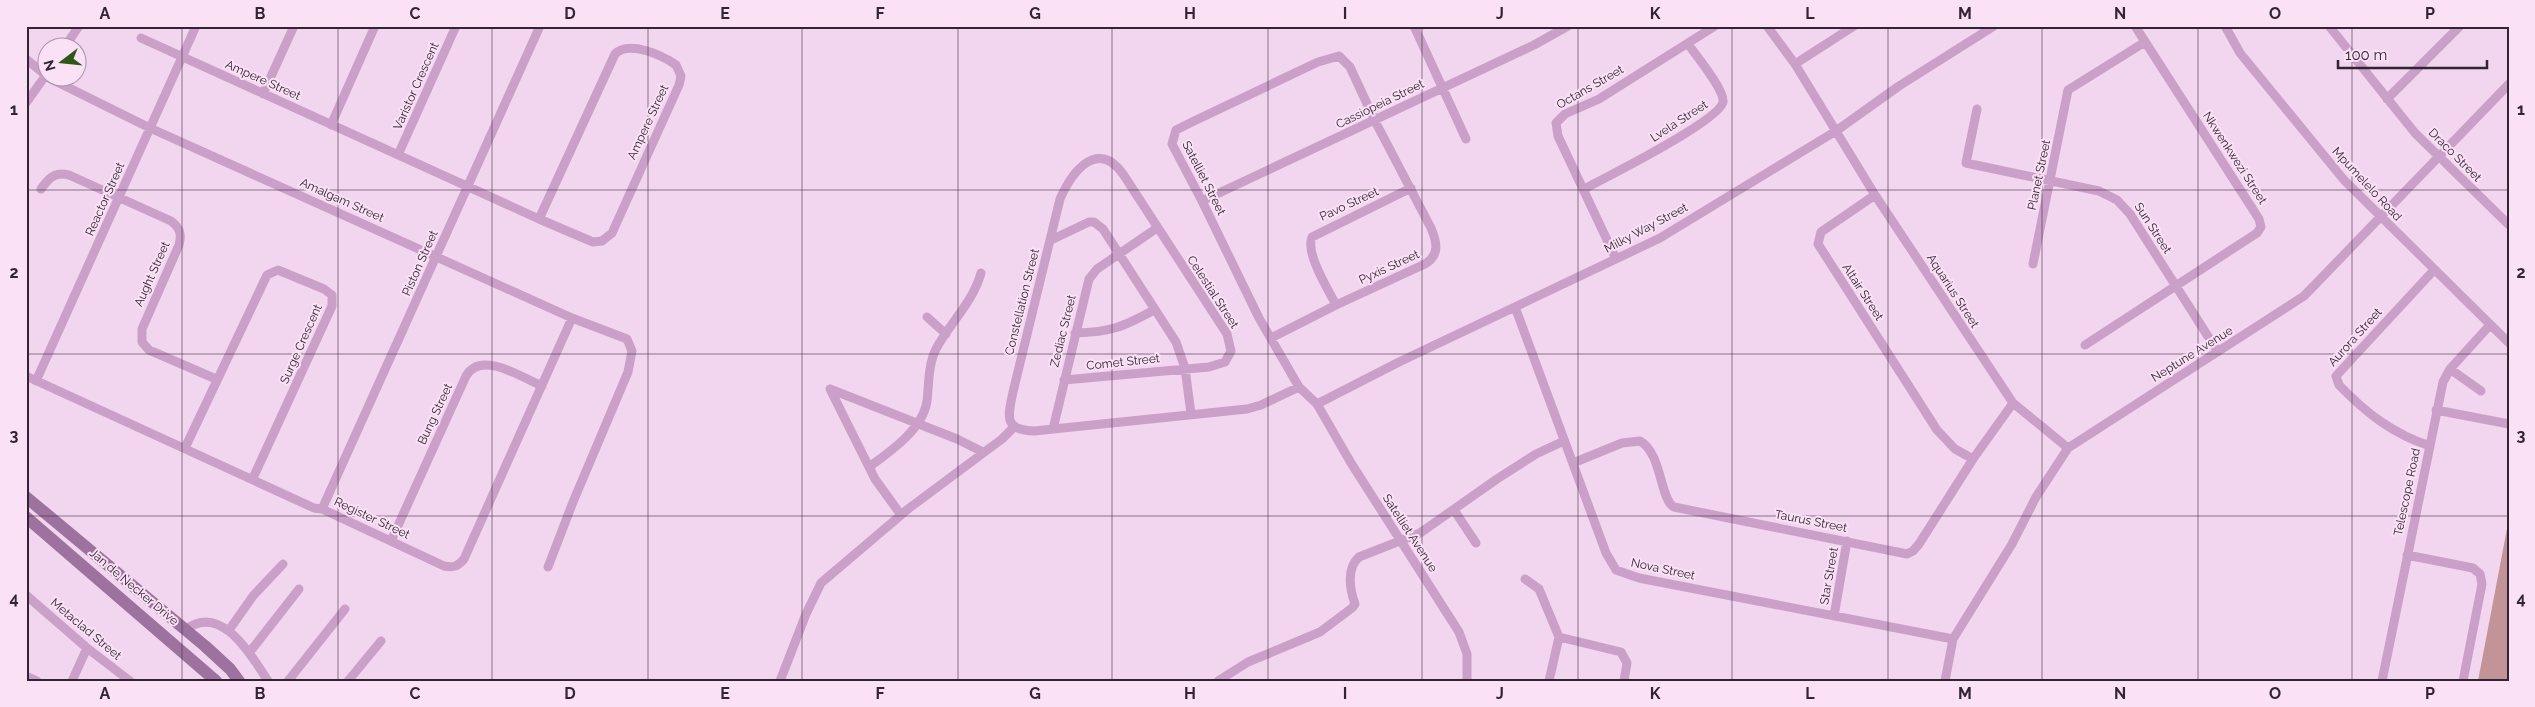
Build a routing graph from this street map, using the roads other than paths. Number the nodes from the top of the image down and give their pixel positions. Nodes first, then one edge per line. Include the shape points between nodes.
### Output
1 (79, 26) edge
2 (196, 26) edge
3 (294, 26) edge
4 (375, 26) edge
5 (456, 26) edge
6 (540, 26) edge
7 (1414, 26) edge
8 (1568, 26) edge
9 (1714, 26) edge
10 (1767, 26) edge
11 (1854, 26) edge
12 (1994, 26) edge
13 (2135, 26) edge
14 (2225, 26) edge
15 (2329, 26) edge
16 (2460, 26) edge
17 (71, 38) edge
18 (141, 38) dead end
19 (2145, 42) junction
20 (1688, 44) junction
21 (182, 58) junction
22 (26, 59) edge
23 (1795, 64) junction
24 (38, 68) edge
25 (2509, 84) edge
26 (38, 87) edge
27 (72, 88) edge
28 (1441, 88) junction
29 (263, 94) junction
30 (2386, 99) junction
31 (26, 103) edge
32 (1977, 109) dead end
33 (1375, 121) junction
34 (330, 124) junction
35 (150, 128) junction
36 (1836, 131) junction
37 (1466, 139) dead end
38 (398, 155) junction
39 (2438, 156) junction
40 (2051, 181) junction
41 (467, 187) junction
42 (1411, 188) junction
43 (1584, 188) junction
44 (41, 189) dead end
45 (1875, 195) junction
46 (120, 198) junction
47 (1202, 201) junction
48 (2379, 216) junction
49 (539, 219) junction
50 (2509, 225) edge
51 (1156, 228) junction
52 (1051, 240) junction
53 (1120, 254) junction
54 (437, 257) junction
55 (1616, 259) junction
56 (2033, 264) dead end
57 (2434, 270) junction
58 (981, 273) dead end
59 (2175, 285) junction
60 (1336, 304) junction
61 (1515, 307) junction
62 (1154, 310) junction
63 (927, 317) dead end
64 (572, 318) junction
65 (2490, 325) junction
66 (1075, 333) junction
67 (946, 334) junction
68 (1271, 338) junction
69 (2509, 344) edge
70 (2085, 345) dead end
71 (2218, 352) junction
72 (1185, 368) junction
73 (2450, 369) junction
74 (26, 376) edge
75 (216, 379) junction
76 (1064, 380) junction
77 (36, 381) junction
78 (542, 386) junction
79 (1299, 387) junction
80 (2481, 391) dead end
81 (2013, 403) junction
82 (1317, 404) junction
83 (2436, 410) junction
84 (1191, 414) junction
85 (916, 423) junction
86 (2509, 424) edge
87 (1014, 427) junction
88 (1053, 429) junction
89 (1564, 441) junction
90 (2430, 446) junction
91 (185, 448) junction
92 (2068, 448) junction
93 (983, 452) junction
94 (1973, 459) junction
95 (1572, 463) junction
96 (869, 467) junction
97 (253, 478) junction
98 (26, 497) edge
99 (322, 509) junction
100 (1454, 510) junction
101 (901, 515) junction
102 (26, 517) edge
103 (1399, 540) junction
104 (391, 541) junction
105 (1847, 541) junction
106 (1476, 543) dead end
107 (2407, 555) junction
108 (283, 564) dead end
109 (548, 568) dead end
110 (1525, 578) dead end
111 (299, 589) dead end
112 (26, 595) edge
113 (345, 610) dead end
114 (1834, 616) junction
115 (185, 630) junction
116 (229, 630) junction
117 (1559, 637) junction
118 (1953, 639) junction
119 (381, 641) dead end
120 (87, 648) junction
121 (249, 653) junction
122 (26, 676) edge
123 (37, 681) edge
124 (72, 681) edge
125 (130, 681) edge
126 (216, 681) edge
127 (239, 681) edge
128 (268, 681) edge
129 (288, 681) edge
130 (348, 681) edge
131 (780, 681) edge
132 (1218, 681) edge
133 (1467, 681) edge
134 (1549, 681) edge
135 (1624, 681) edge
136 (1945, 681) edge
137 (2382, 681) edge
138 (2463, 681) edge

1 - 17 street
2 - 21 street, Reactor Street
3 - 29 street
4 - 34 street
5 - 38 street, Varistor Crescent
6 - 41 street, Piston Street
7 - 28 street
8 - 28 street, Cassiopeia Street
9 - 20 street, Octans Street
10 - 23 street
11 - 23 street
12 - 36 street, Milky Way Street via 1898,86
13 - 19 street, Nkwenkwezi Street
14 - 48 street, Mpumelelo Road via 2240,53 2331,166
15 - 30 street, Draco Street
16 - 30 street
18 - 21 street, Ampere Street
19 - 40 street, Planet Street via 2068,90
19 - 59 street, Nkwenkwezi Street via 2260,223 2257,233
20 - 43 street, Octans Street via 1557,121 1558,136
20 - 43 street, Lvela Street via 1716,86 1722,105 1653,153
21 - 29 street, Ampere Street
21 - 35 street, Reactor Street
22 - 24 street, Amalgam Street
23 - 36 street
25 - 39 street, Neptune Avenue
26 - 31 street
27 - 35 street, Amalgam Street
28 - 33 street, Cassiopeia Street
28 - 37 street
29 - 34 street, Ampere Street
30 - 39 street, Draco Street
32 - 40 street, Sun Street via 1966,163
33 - 42 street, Pyxis Street
33 - 47 street, Cassiopeia Street
33 - 47 street, Satelliet Street via 1348,62 1336,56 1318,62 1176,130 1171,140 1173,150
34 - 38 street, Ampere Street
35 - 46 street, Reactor Street
35 - 54 street, Amalgam Street
36 - 45 street, Aquarius Street
36 - 55 street, Milky Way Street via 1660,238
38 - 41 street, Ampere Street
39 - 48 street, Neptune Avenue
39 - 50 street, Draco Street
40 - 56 street, Planet Street
40 - 59 street, Sun Street via 2107,194 2121,203
41 - 49 street, Ampere Street
41 - 54 street, Piston Street
42 - 60 street, Pavo Street via 1312,237 1312,254
42 - 60 street, Pyxis Street via 1437,240 1436,253 1425,264
43 - 55 street, Octans Street
44 - 46 street, Aught Street via 49,178 63,174
45 - 81 street, Aquarius Street
45 - 94 street, Altair Street via 1821,232 1818,244 1930,420 1955,449
46 - 75 street, Aught Street via 171,221 181,233 179,245 142,328 143,345 154,353
46 - 77 street, Reactor Street
47 - 68 street, Satelliet Street
48 - 57 street, Mpumelelo Road
48 - 71 street, Neptune Avenue via 2304,296
49 - 49 street, Ampere Street via 593,242 609,236 679,86 681,76 676,65 633,47 615,54
51 - 52 street, Celestial Street via 1116,165 1102,158 1088,162 1071,177 1060,199
51 - 53 street
51 - 72 street, Celestial Street via 1227,334 1232,347 1225,362
52 - 53 street, Constellation Street via 1094,222 1103,229
52 - 87 street, Constellation Street via 1013,392 1009,417
53 - 62 street, Constellation Street
53 - 66 street, Zediac Street via 1097,269 1089,279
54 - 64 street, Amalgam Street
54 - 99 street, Piston Street
55 - 61 street, Milky Way Street
57 - 65 street, Mpumelelo Road
57 - 90 street, Aurora Street via 2336,376 2343,389 2381,424 2406,438
58 - 67 street via 959,317
59 - 70 street, Nkwenkwezi Street
59 - 71 street, Sun Street
60 - 68 street, Pyxis Street
61 - 82 street, Milky Way Street
61 - 89 street, Nova Street
62 - 66 street via 1122,328
62 - 72 street, Constellation Street via 1176,342
63 - 67 street
64 - 78 street, Register Street
64 - 109 street, Amalgam Street via 627,339 632,351 628,372
65 - 69 street, Mpumelelo Road
65 - 73 street, Telescope Road
66 - 76 street, Zediac Street
67 - 85 street via 932,361 927,403
68 - 79 street, Satelliet Street
71 - 92 street, Neptune Avenue
72 - 76 street, Comet Street
72 - 84 street, Constellation Street
73 - 80 street
73 - 83 street, Telescope Road
74 - 77 street, Register Street
75 - 91 street, Surge Crescent
75 - 97 street, Surge Crescent via 270,272 283,271 329,292 333,302 329,312
76 - 88 street, Zediac Street
77 - 91 street, Register Street
78 - 104 street, Bung Street via 488,364 472,368
78 - 104 street, Register Street via 459,565 452,568 444,566
79 - 82 street, Satelliet Street
79 - 84 street via 1247,409
81 - 92 street, Aquarius Street
81 - 94 street, Taurus Street
82 - 103 street, Satelliet Avenue
83 - 86 street
83 - 90 street, Telescope Road
84 - 88 street
85 - 93 street
85 - 96 street via 900,442
85 - 96 street via 830,389
87 - 88 street via 1025,431
87 - 93 street
89 - 95 street, Nova Street
89 - 100 street via 1536,454
90 - 107 street, Telescope Road
91 - 97 street, Register Street
92 - 118 street, Neptune Avenue
93 - 101 street
94 - 105 street, Taurus Street via 1914,551 1904,554
95 - 105 street, Taurus Street via 1622,443 1640,441 1650,450 1671,505
95 - 114 street, Nova Street via 1606,553 1616,570 1639,578
96 - 101 street
97 - 99 street, Register Street
98 - 115 main road, Jan de Necker Drive
99 - 104 street, Register Street
100 - 103 street via 1420,533
100 - 106 street
101 - 131 street via 821,583
102 - 126 main road, Jan de Necker Drive
103 - 132 street via 1356,559 1350,578 1355,604 1352,608 1320,632 1248,662
103 - 133 street, Satelliet Avenue via 1459,632 1467,654
105 - 114 street, Star Street
107 - 137 street, Telescope Road
107 - 138 street via 2474,568 2481,576
108 - 116 street
110 - 117 street via 1539,589
111 - 121 street
112 - 120 street, Metaclad Street
113 - 129 street
114 - 118 street, Nova Street
115 - 116 street via 198,622 214,622
115 - 127 main road, Jan de Necker Drive via 230,669
116 - 121 street
117 - 134 street
117 - 135 street via 1621,652 1627,662
118 - 136 street, Neptune Avenue
119 - 130 street
120 - 124 street
120 - 125 street, Metaclad Street
121 - 128 street
122 - 123 street

